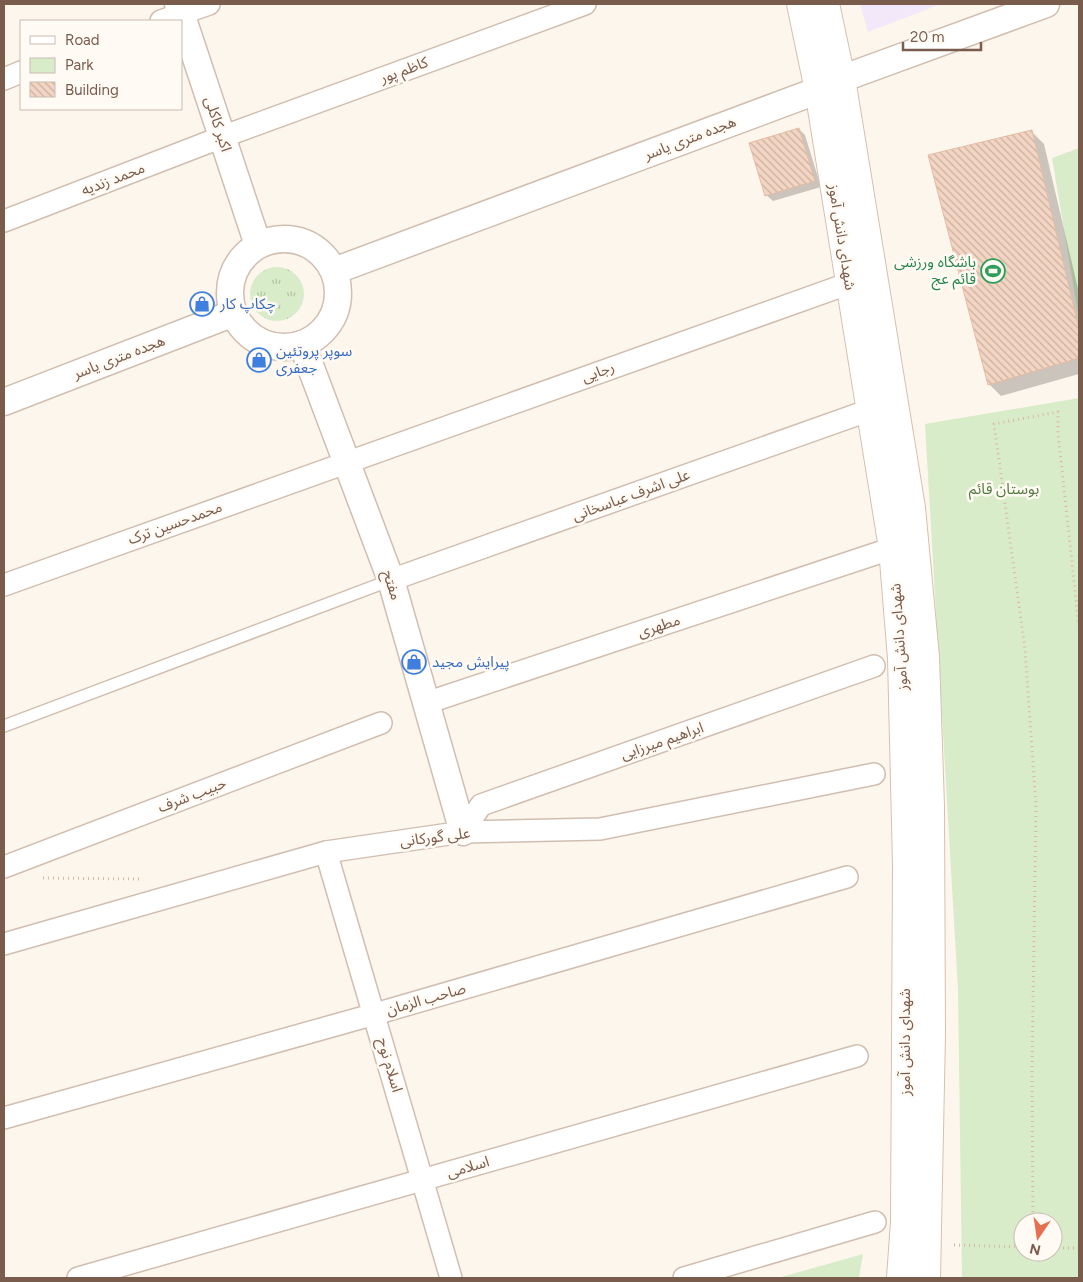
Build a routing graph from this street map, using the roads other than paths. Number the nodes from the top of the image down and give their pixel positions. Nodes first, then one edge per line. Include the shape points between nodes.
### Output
1 (209, 4) edge
2 (585, 4) edge
3 (801, 4) edge
4 (825, 4) edge
5 (1046, 4) edge
6 (173, 13) edge
7 (182, 36) edge
8 (20, 72) edge
9 (4, 79) edge
10 (830, 85) junction
11 (222, 136) junction
12 (4, 221) edge
13 (258, 245) junction
14 (334, 271) junction
15 (850, 283) junction
16 (234, 313) junction
17 (302, 344) junction
18 (4, 402) edge
19 (870, 410) junction
20 (346, 462) junction
21 (904, 548) junction
22 (391, 580) junction
23 (4, 585) edge
24 (874, 666) dead end
25 (426, 703) junction
26 (381, 723) dead end
27 (4, 726) edge
28 (874, 774) dead end
29 (463, 832) junction
30 (326, 852) junction
31 (4, 867) edge
32 (846, 877) dead end
33 (4, 944) edge
34 (375, 1014) junction
35 (857, 1056) dead end
36 (4, 1118) edge
37 (423, 1180) junction
38 (875, 1222) dead end
39 (78, 1278) edge
40 (452, 1278) edge
41 (684, 1278) edge
42 (901, 1278) edge
43 (926, 1278) edge

1 - 6 street
2 - 11 street, کاظم پور
3 - 10 main road, شهدای دانش آموز
4 - 10 main road
5 - 10 street, هجده متری یاسر
7 - 11 street, اکبر کاکلی
8 - 9 street
10 - 14 street, هجده متری یاسر
10 - 15 main road, شهدای دانش آموز
10 - 21 main road via 911,508
11 - 12 street, محمد زندیه
11 - 13 street, اکبر کاکلی
13 - 14 street via 272,240 302,242 315,248
13 - 16 street via 245,255 233,275 230,298
14 - 17 street via 338,288 337,306 330,322 318,335
15 - 19 main road, شهدای دانش آموز
15 - 20 street, رجایی
16 - 17 street via 242,327 270,345
16 - 18 street, هجده متری یاسر
17 - 20 street, مفتح
19 - 21 main road, شهدای دانش آموز
19 - 22 street, علی اشرف عباسخانی
20 - 22 street, مفتح
20 - 23 street, محمدحسین ترک
21 - 25 street, مطهری
21 - 42 main road, شهدای دانش آموز via 902,658 907,865
21 - 43 main road via 925,657 930,806 931,1034
22 - 25 street, مفتح
22 - 27 lane
24 - 29 street, ابراهیم میرزایی via 481,805
25 - 29 street, مفتح
26 - 31 street, حبیب شرف
28 - 29 street, علی گورکانی via 600,829
29 - 30 street, علی گورکانی
30 - 33 street, علی گورکانی
30 - 34 street, اسلام نوح
32 - 34 street, صاحب الزمان
34 - 36 street, صاحب الزمان
34 - 37 street, اسلام نوح
35 - 37 street, اسلامی
37 - 39 street, اسلامی
37 - 40 street, اسلام نوح
38 - 41 street

